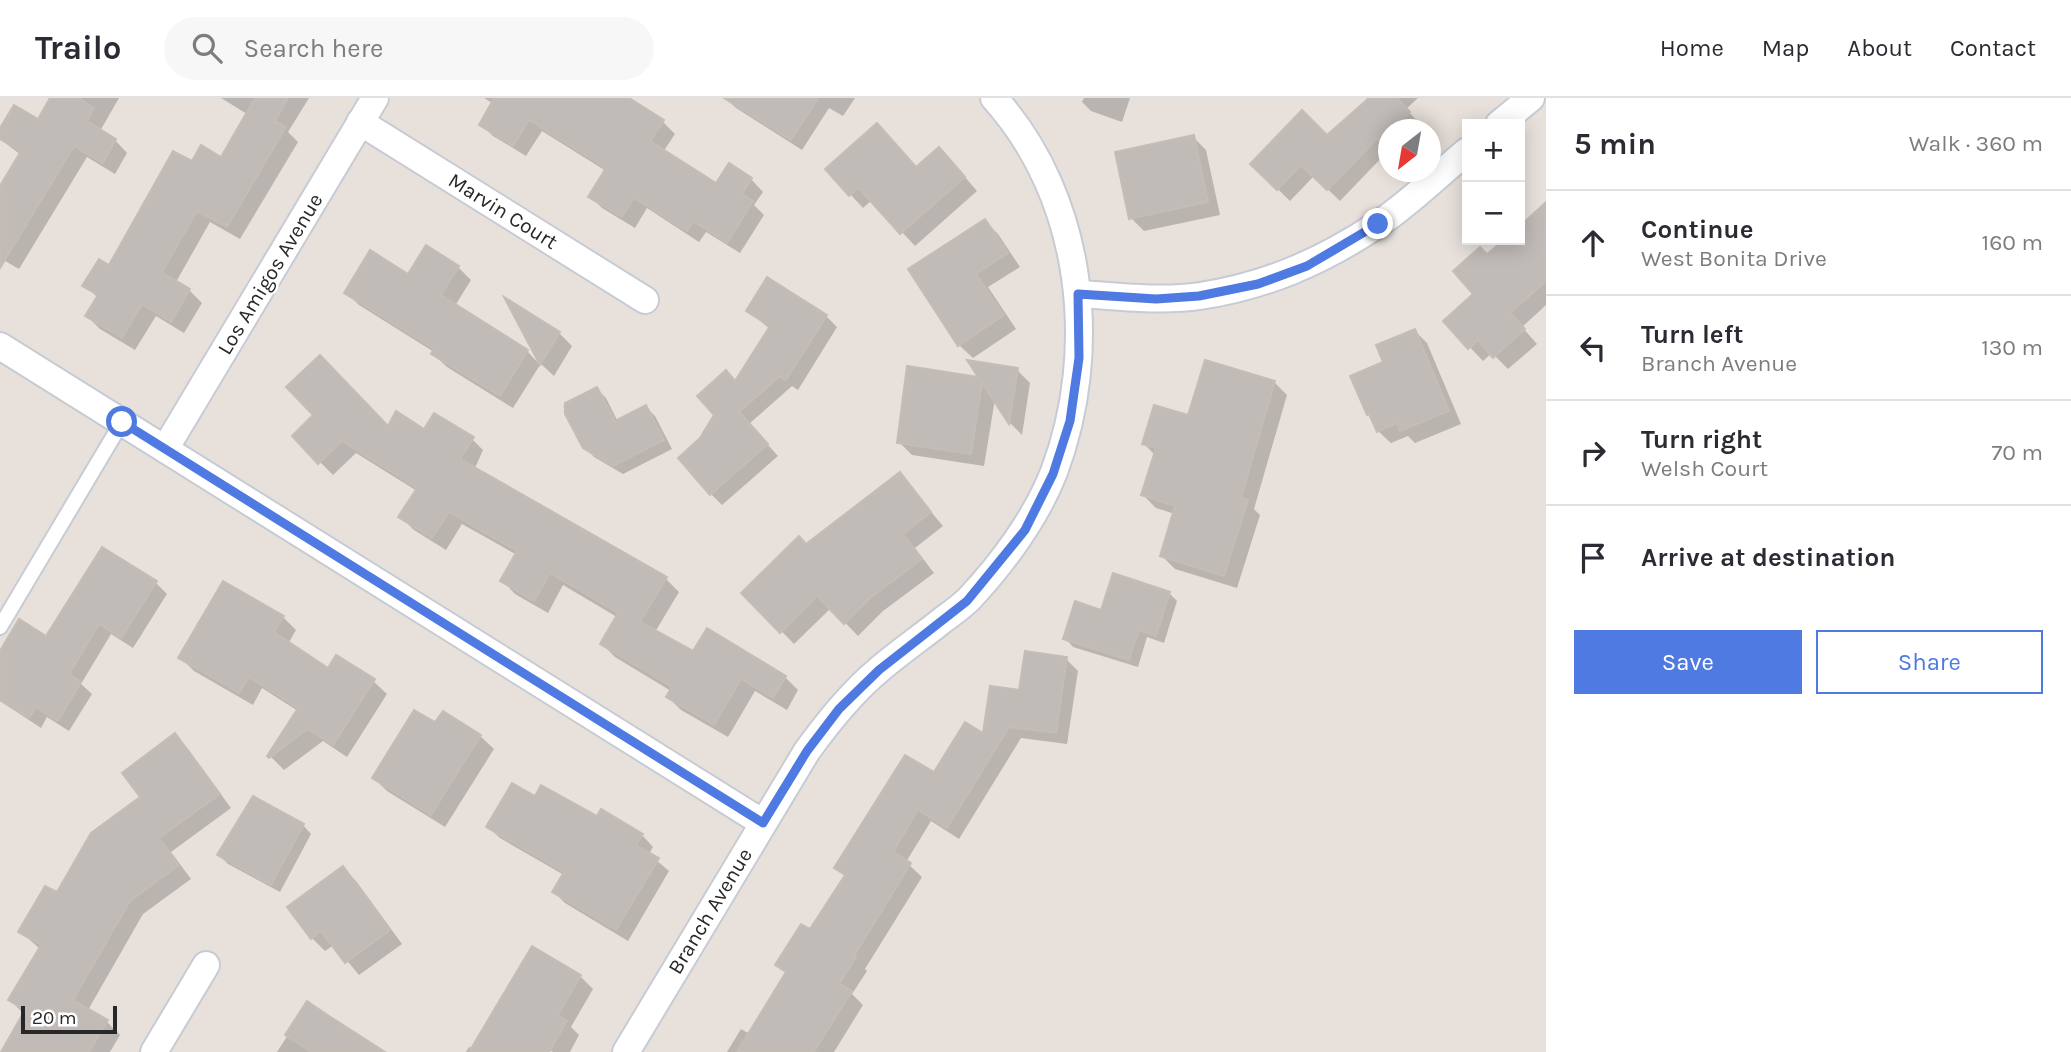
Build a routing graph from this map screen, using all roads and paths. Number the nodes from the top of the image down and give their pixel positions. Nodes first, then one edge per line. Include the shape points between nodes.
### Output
1 (375, 98) edge
2 (993, 98) edge
3 (1531, 98) edge
4 (1505, 119) edge
5 (360, 122) junction
6 (1462, 155) edge
7 (1078, 294) junction
8 (645, 300) dead end
9 (0, 346) edge
10 (122, 422) junction
11 (165, 449) junction
12 (0, 627) edge
13 (763, 823) junction
14 (206, 965) dead end
15 (154, 1052) edge
16 (626, 1052) edge

1 - 5 street, Los Amigos Avenue
2 - 7 street, Branch Avenue via 1042,170 1064,227
3 - 4 street
5 - 8 street, Marvin Court
5 - 11 street, Los Amigos Avenue
6 - 7 street via 1378,224 1283,275 1199,296 1156,299
7 - 13 street, Branch Avenue via 1079,358 1070,421 1053,474 1025,530 967,601 879,670 839,709
9 - 10 street
10 - 11 street
10 - 12 lane
11 - 13 street
13 - 16 street, Branch Avenue
14 - 15 street

